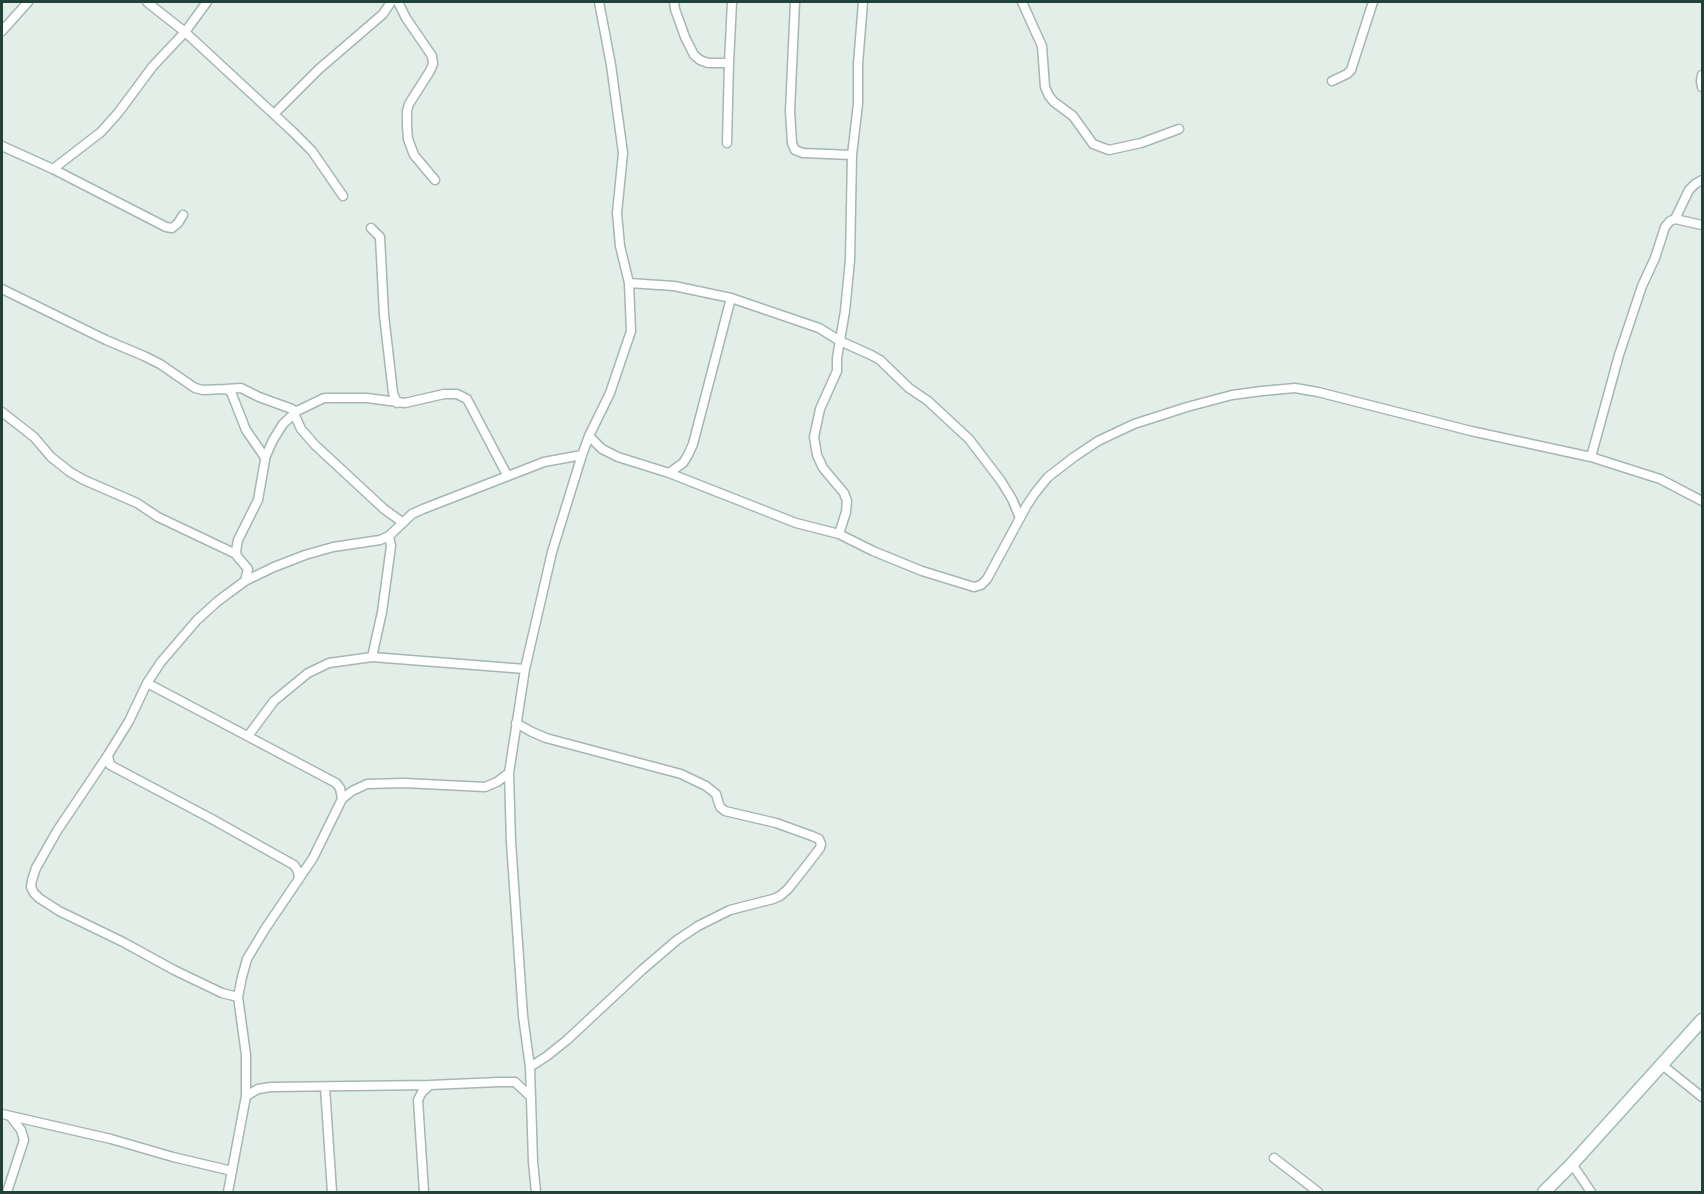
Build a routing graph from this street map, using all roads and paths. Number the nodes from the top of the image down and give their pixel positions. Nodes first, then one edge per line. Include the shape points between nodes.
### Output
1 (28, 2) edge
2 (147, 2) edge
3 (207, 2) edge
4 (398, 2) edge
5 (599, 2) edge
6 (674, 2) edge
7 (732, 2) edge
8 (795, 2) edge
9 (863, 2) edge
10 (1022, 2) edge
11 (1373, 2) edge
12 (386, 4) edge
13 (2, 31) edge
14 (185, 32) junction
15 (729, 63) junction
16 (1702, 75) edge
17 (1332, 81) dead end
18 (1702, 87) edge
19 (274, 114) junction
20 (1179, 129) dead end
21 (727, 143) dead end
22 (2, 146) edge
23 (852, 155) junction
24 (53, 169) junction
25 (435, 180) dead end
26 (1702, 180) edge
27 (343, 196) dead end
28 (183, 215) dead end
29 (1675, 219) junction
30 (1702, 225) edge
31 (371, 228) dead end
32 (629, 283) junction
33 (2, 289) edge
34 (731, 298) junction
35 (840, 341) junction
36 (226, 389) junction
37 (397, 403) junction
38 (2, 412) edge
39 (294, 413) junction
40 (589, 436) junction
41 (582, 455) junction
42 (1591, 457) junction
43 (265, 458) junction
44 (669, 473) junction
45 (507, 475) junction
46 (1702, 501) edge
47 (1020, 518) junction
48 (402, 522) junction
49 (839, 534) junction
50 (389, 536) junction
51 (236, 554) junction
52 (245, 581) junction
53 (372, 657) junction
54 (525, 669) junction
55 (147, 683) junction
56 (516, 723) junction
57 (248, 736) junction
58 (108, 755) junction
59 (509, 773) junction
60 (342, 799) junction
61 (299, 879) junction
62 (238, 997) junction
63 (1702, 1020) edge
64 (1661, 1065) junction
65 (530, 1069) junction
66 (246, 1080) junction
67 (515, 1082) junction
68 (430, 1086) junction
69 (325, 1087) junction
70 (258, 1089) junction
71 (246, 1096) junction
72 (531, 1097) junction
73 (1702, 1097) edge
74 (2, 1114) edge
75 (11, 1117) junction
76 (1274, 1158) dead end
77 (1572, 1164) junction
78 (232, 1171) junction
79 (7, 1192) edge
80 (228, 1192) edge
81 (332, 1192) edge
82 (424, 1192) edge
83 (536, 1192) edge
84 (1318, 1192) edge
85 (1544, 1192) edge
86 (1591, 1192) edge

1 - 13 street
2 - 14 street
3 - 14 street
4 - 25 street via 432,56 430,71 409,104 407,132 414,155
5 - 32 street via 624,153 617,213
6 - 15 street via 694,55 708,63
7 - 15 street
8 - 23 street via 792,143 795,150 803,153
9 - 23 street
10 - 20 street via 1042,45 1049,96 1073,116 1093,144 1109,150
11 - 17 street via 1351,70
12 - 19 street via 378,18
14 - 19 street
14 - 24 street via 101,132
15 - 21 street
16 - 18 street
19 - 27 street via 312,151
22 - 24 street
23 - 35 street via 850,260
24 - 28 street via 166,227 172,228
26 - 29 street via 1689,190
29 - 30 street
29 - 42 street via 1665,227 1642,286
31 - 37 street via 380,237 384,315
32 - 34 street via 674,286
32 - 40 street via 631,331 610,393
33 - 36 street via 152,360 195,388
34 - 35 street via 819,328
34 - 44 street via 693,444 683,463
35 - 47 street via 880,360 969,439 1001,481
35 - 49 street via 837,371 820,410 814,437 823,468 847,501
36 - 39 street via 241,388 292,408
36 - 43 street
37 - 39 street via 324,398
37 - 45 street via 444,394 464,397
38 - 51 street via 77,476
39 - 43 street via 283,424
39 - 48 street via 315,445
40 - 41 street
40 - 44 street via 608,453
41 - 45 street via 544,462
41 - 54 street via 552,552
42 - 46 street via 1660,479
42 - 47 street via 1318,392 1295,388 1262,391 1187,407 1134,424 1098,441 1048,477
43 - 51 street via 258,500 238,540
44 - 49 street via 796,524
45 - 48 street via 412,514
47 - 49 street via 987,579 974,587 922,571
48 - 50 street
50 - 52 street via 305,555
50 - 53 street via 382,612
51 - 52 street via 248,569
52 - 55 street via 197,620
53 - 54 street
53 - 57 street via 329,663 308,673 274,701
54 - 56 street
55 - 57 street
55 - 58 street
56 - 59 street
56 - 65 street via 546,738 681,774 716,794 724,811 776,823 819,839 821,844 788,890 773,899 730,910 677,940
57 - 60 street via 336,783
58 - 61 street via 110,765 294,865
58 - 62 street via 57,831 32,880 34,893 59,911 174,970
59 - 60 street via 485,787 367,784
59 - 65 street
60 - 61 street
61 - 62 street via 248,959
62 - 66 street
63 - 64 street
64 - 73 street
64 - 77 street
65 - 67 street
65 - 72 street
66 - 70 street
66 - 71 street
67 - 68 street
67 - 72 street
68 - 69 street
68 - 82 street via 418,1100
69 - 70 street
69 - 81 street
70 - 71 street
71 - 78 street
72 - 83 street
74 - 75 street
75 - 78 street via 111,1138
75 - 79 street via 24,1140
76 - 84 street
77 - 85 street
77 - 86 street
78 - 80 street

